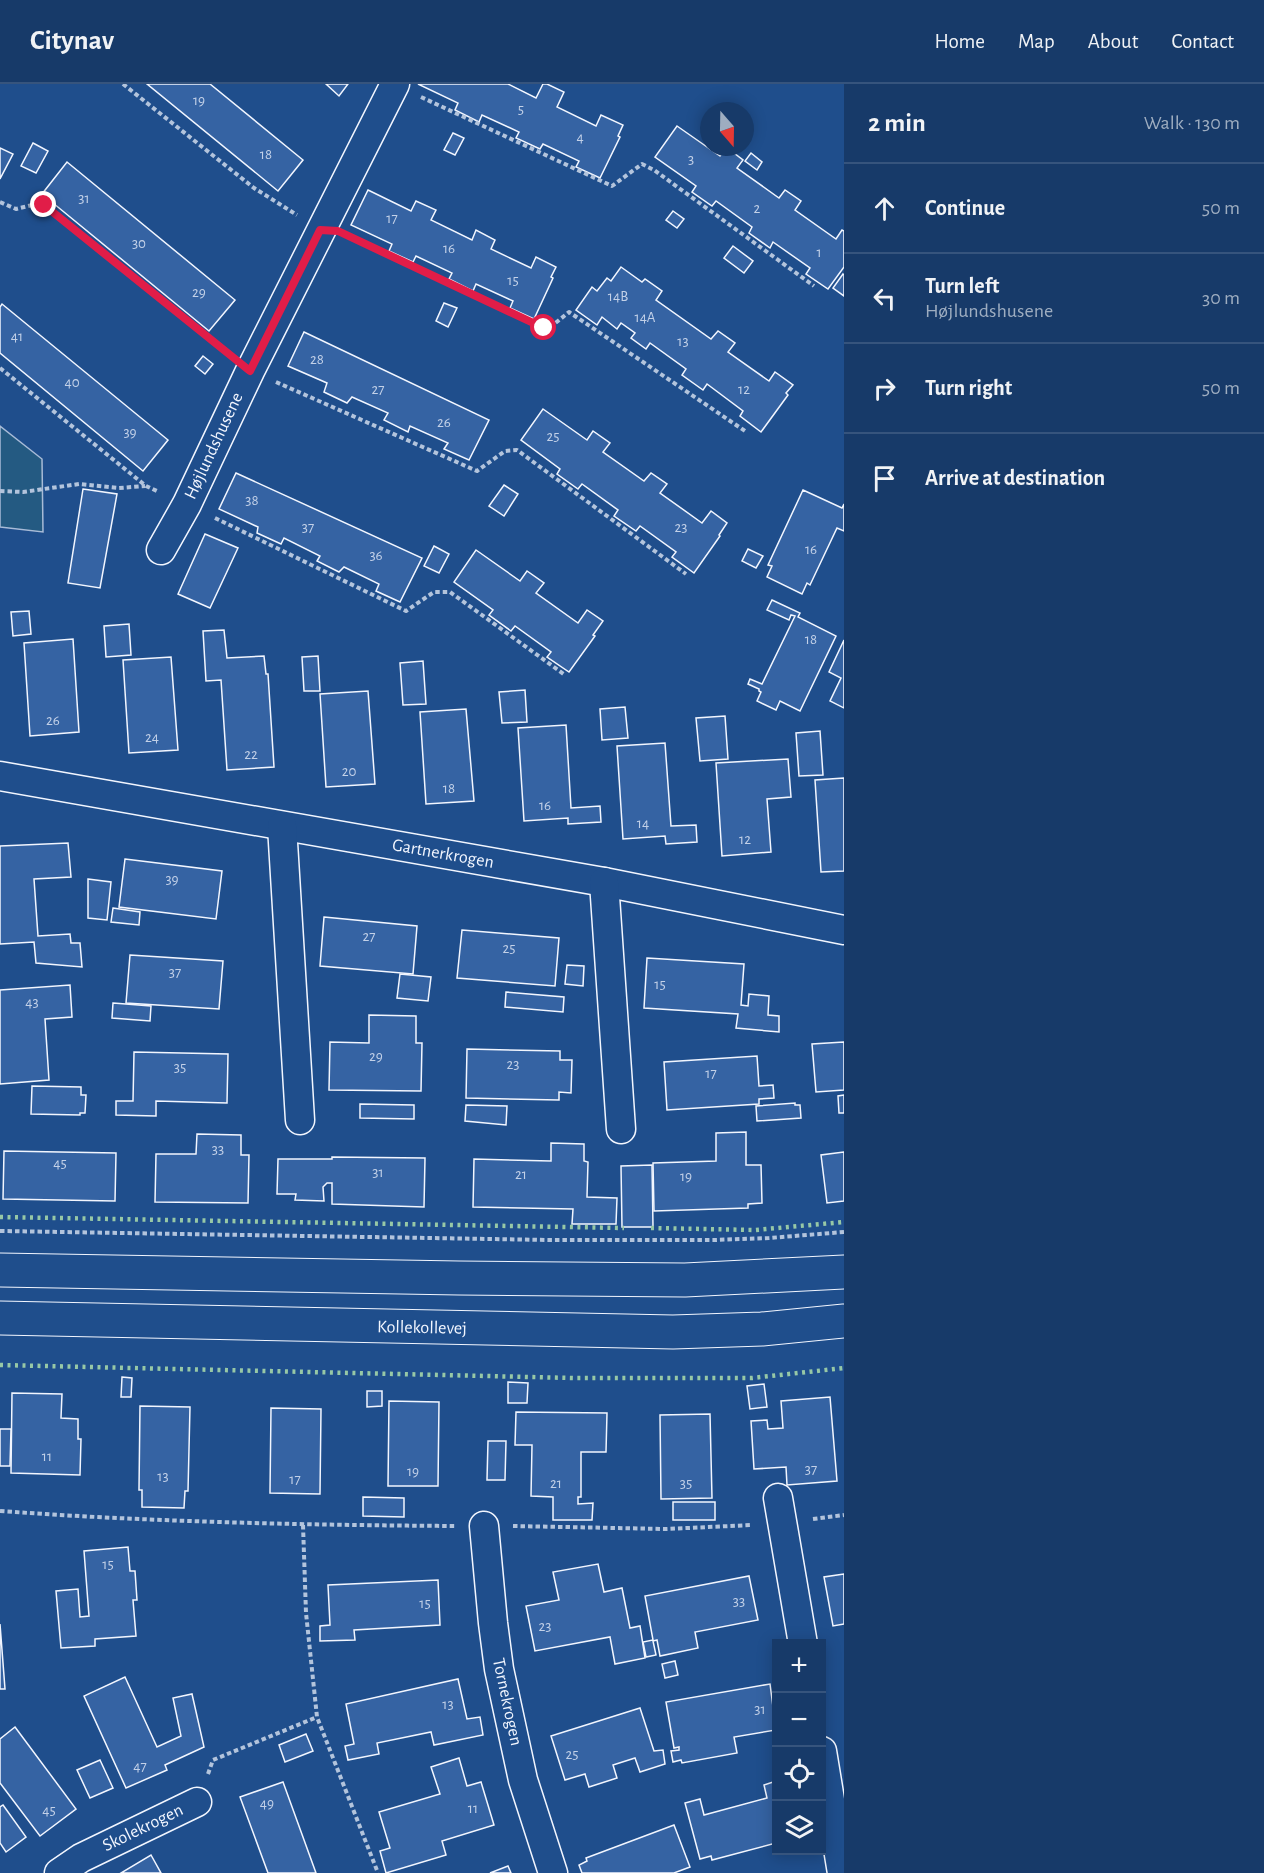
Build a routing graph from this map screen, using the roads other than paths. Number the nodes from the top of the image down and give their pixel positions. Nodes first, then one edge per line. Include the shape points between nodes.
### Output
1 (395, 84) edge
2 (161, 550) dead end
3 (0, 776) edge
4 (282, 826) junction
5 (604, 882) junction
6 (844, 930) edge
7 (300, 1120) dead end
8 (621, 1129) dead end
9 (0, 1270) edge
10 (844, 1272) edge
11 (0, 1318) edge
12 (844, 1321) edge
13 (780, 1510) road end
14 (484, 1526) road end
15 (802, 1639) edge
16 (826, 1774) edge
17 (197, 1802) road end
18 (59, 1873) edge
19 (554, 1873) edge
20 (843, 1873) edge

1 - 2 street, Højlundshusene
3 - 4 street, Gartnerkrogen
4 - 5 street, Gartnerkrogen
4 - 7 street
5 - 6 street, Gartnerkrogen
5 - 8 street
9 - 10 street via 685,1280
11 - 12 street, Kollekollevej via 673,1332
13 - 15 street
14 - 19 street, Tornekrogen via 499,1669 523,1780
16 - 20 street
17 - 18 street, Skolekrogen via 81,1858

